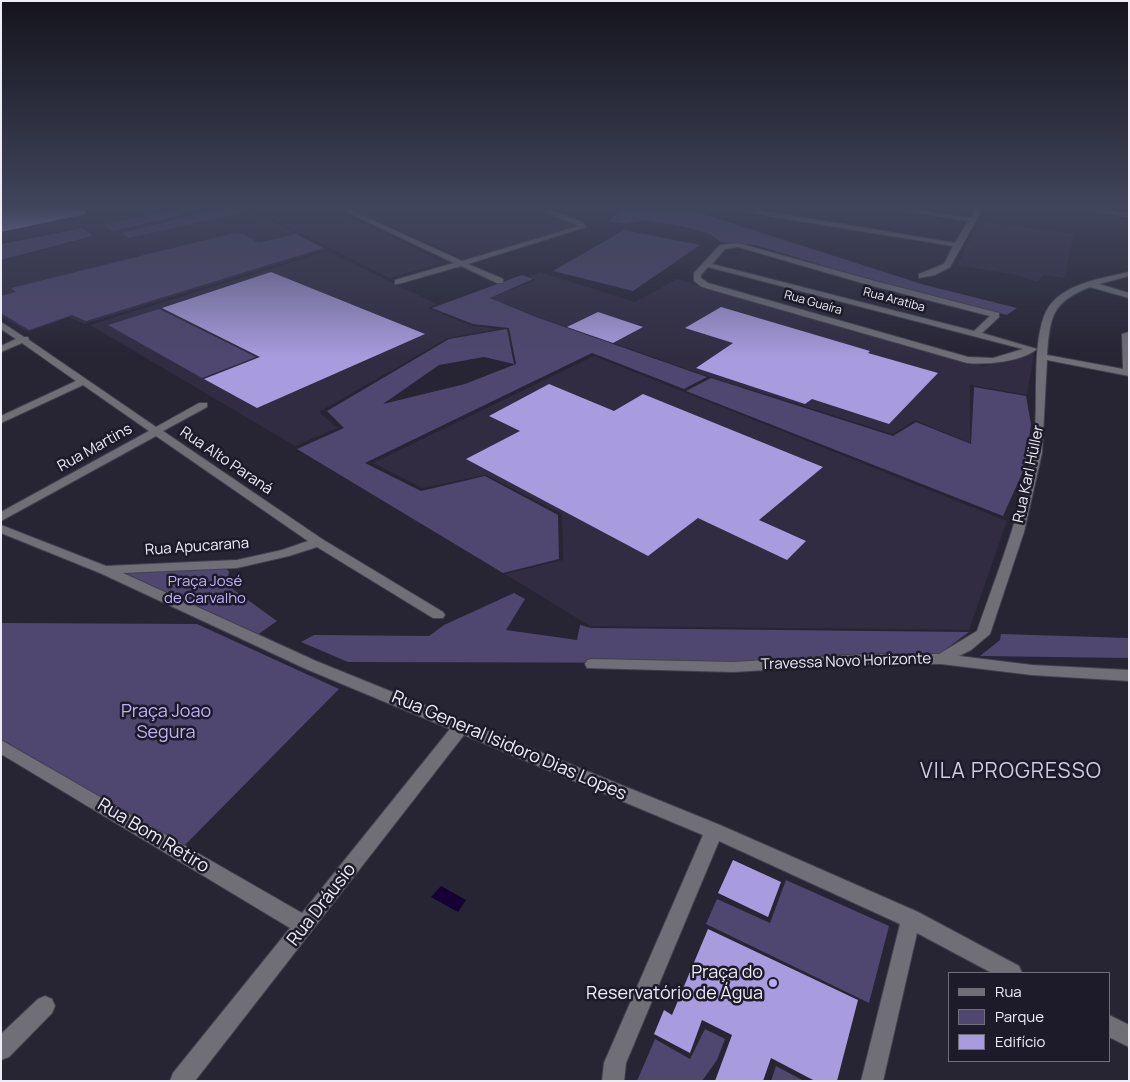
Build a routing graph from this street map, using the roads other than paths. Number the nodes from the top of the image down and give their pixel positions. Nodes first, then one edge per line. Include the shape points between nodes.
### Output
1 (452, 258) edge
2 (477, 258) edge
3 (713, 258) edge
4 (786, 258) edge
5 (950, 258) edge
6 (462, 263) junction
7 (708, 265) junction
8 (1129, 274) edge
9 (922, 276) dead end
10 (500, 281) dead end
11 (398, 282) dead end
12 (1092, 285) junction
13 (1129, 296) edge
14 (1, 325) edge
15 (975, 334) junction
16 (1126, 334) dead end
17 (25, 340) junction
18 (1, 349) edge
19 (1032, 350) junction
20 (1044, 355) junction
21 (1129, 373) edge
22 (84, 381) junction
23 (203, 406) dead end
24 (1, 420) edge
25 (156, 432) junction
26 (1, 518) edge
27 (1, 528) edge
28 (318, 542) junction
29 (105, 570) junction
30 (438, 615) dead end
31 (941, 659) junction
32 (592, 664) dead end
33 (1129, 676) edge
34 (461, 727) junction
35 (1, 746) edge
36 (714, 831) junction
37 (911, 918) junction
38 (305, 926) junction
39 (1010, 972) edge
40 (45, 1006) dead end
41 (1110, 1026) edge
42 (1129, 1036) edge
43 (1, 1049) edge
44 (181, 1081) edge
45 (613, 1081) edge
46 (872, 1081) edge

1 - 6 street
2 - 6 street
3 - 7 street, Rua Guaíra
4 - 15 street, Rua Guaíra via 996,315
5 - 9 street via 932,274
6 - 10 street
6 - 11 street
7 - 15 street, Rua Aratiba
7 - 19 street, Rua Guaíra via 696,279 705,285 967,360 996,362
8 - 12 street
12 - 13 street
12 - 20 street, Rua Karl Hüller via 1060,300 1052,308 1047,318
14 - 17 street, Rua Alto Paraná
15 - 19 street, Rua Aratiba
16 - 21 street
17 - 18 street
17 - 22 street, Rua Alto Paraná
19 - 20 street, Rua Aratiba
20 - 21 street, Rua Aratiba
20 - 31 street, Rua Karl Hüller via 1040,428 1024,510 983,634
22 - 24 street
22 - 25 street, Rua Alto Paraná
23 - 25 street, Rua Martins
25 - 26 street, Rua Martins
25 - 28 street, Rua Alto Paraná
27 - 29 street, Rua General Isidoro Dias Lopes
28 - 29 street, Rua Apucarana via 237,564
28 - 30 street, Rua Alto Paraná
29 - 34 street, Rua General Isidoro Dias Lopes via 311,665
31 - 32 street, Travessa Novo Horizonte via 867,658 733,667
31 - 33 street, Travessa Novo Horizonte via 1032,670
34 - 36 street, Rua General Isidoro Dias Lopes
34 - 38 street, Rua Dráusio
35 - 38 street, Rua Bom Retiro
36 - 37 street, Rua General Isidoro Dias Lopes
36 - 45 street via 615,1063
37 - 39 street, Rua General Isidoro Dias Lopes
37 - 46 street
38 - 44 street, Rua Dráusio
40 - 43 street
41 - 42 street

